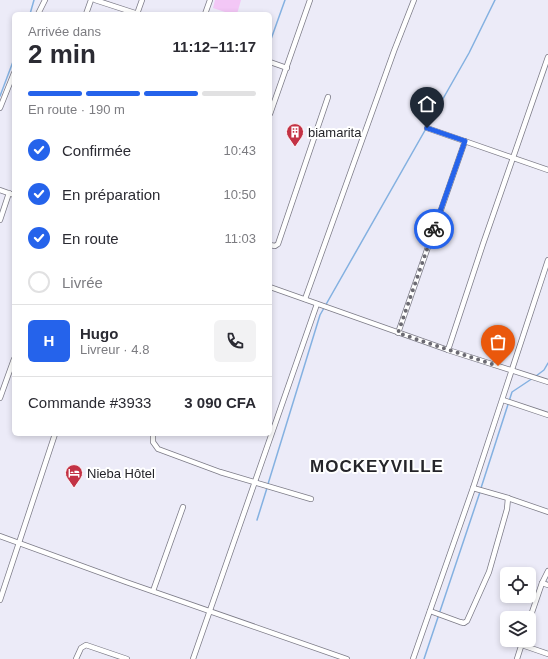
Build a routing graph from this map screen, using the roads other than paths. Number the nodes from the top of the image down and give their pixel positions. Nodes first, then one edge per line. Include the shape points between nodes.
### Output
1 (45, 0) edge
2 (91, 0) edge
3 (95, 0) edge
4 (142, 0) edge
5 (210, 0) edge
6 (310, 0) edge
7 (414, 0) edge
8 (39, 12) edge
9 (87, 12) edge
10 (131, 12) edge
11 (138, 12) edge
12 (206, 12) edge
13 (548, 57) edge
14 (272, 63) edge
15 (287, 68) junction
16 (12, 78) edge
17 (328, 97) dead end
18 (0, 108) edge
19 (272, 109) edge
20 (427, 128) dead end
21 (465, 141) junction
22 (513, 157) junction
23 (548, 170) edge
24 (0, 190) edge
25 (12, 194) edge
26 (0, 220) edge
27 (272, 245) edge
28 (548, 260) edge
29 (272, 288) edge
30 (305, 299) junction
31 (317, 304) junction
32 (398, 333) junction
33 (448, 350) junction
34 (12, 365) edge
35 (511, 370) junction
36 (548, 382) edge
37 (1, 395) edge
38 (502, 400) junction
39 (548, 415) edge
40 (272, 434) edge
41 (54, 436) edge
42 (153, 436) edge
43 (271, 436) edge
44 (255, 483) junction
45 (473, 488) junction
46 (508, 498) junction
47 (311, 500) dead end
48 (183, 506) dead end
49 (548, 512) edge
50 (0, 536) edge
51 (18, 543) junction
52 (548, 571) edge
53 (542, 583) junction
54 (548, 585) edge
55 (153, 591) junction
56 (0, 600) edge
57 (210, 611) junction
58 (430, 611) junction
59 (532, 611) edge
60 (521, 647) edge
61 (533, 647) edge
62 (548, 654) edge
63 (337, 657) edge
64 (76, 659) edge
65 (127, 659) edge
66 (193, 659) edge
67 (347, 659) edge
68 (413, 659) edge
69 (517, 659) edge

1 - 8 street
2 - 9 street
3 - 10 street
4 - 11 street
5 - 12 street
6 - 15 street
7 - 30 street
13 - 22 street
14 - 15 street
15 - 19 street
16 - 18 street
17 - 27 street via 278,244
20 - 21 street
21 - 22 street
21 - 32 street
22 - 23 street
22 - 33 street
24 - 25 street
25 - 26 street
28 - 35 street
29 - 30 street
30 - 31 street
31 - 32 street
31 - 40 street
32 - 33 street
33 - 35 street
34 - 37 street
35 - 36 street
35 - 38 street
38 - 39 street
38 - 45 street
41 - 51 street
42 - 44 street via 153,442 158,449
43 - 44 street
44 - 47 street
44 - 57 street
45 - 46 street
45 - 58 street
46 - 49 street
46 - 58 street via 489,572 467,621 460,622
48 - 55 street
50 - 51 street
51 - 55 street
51 - 56 street
52 - 53 street
53 - 54 street
53 - 59 street
55 - 57 street
57 - 63 street
57 - 66 street
58 - 68 street
60 - 69 street
61 - 62 street
63 - 67 street
64 - 65 street via 81,648 86,645

